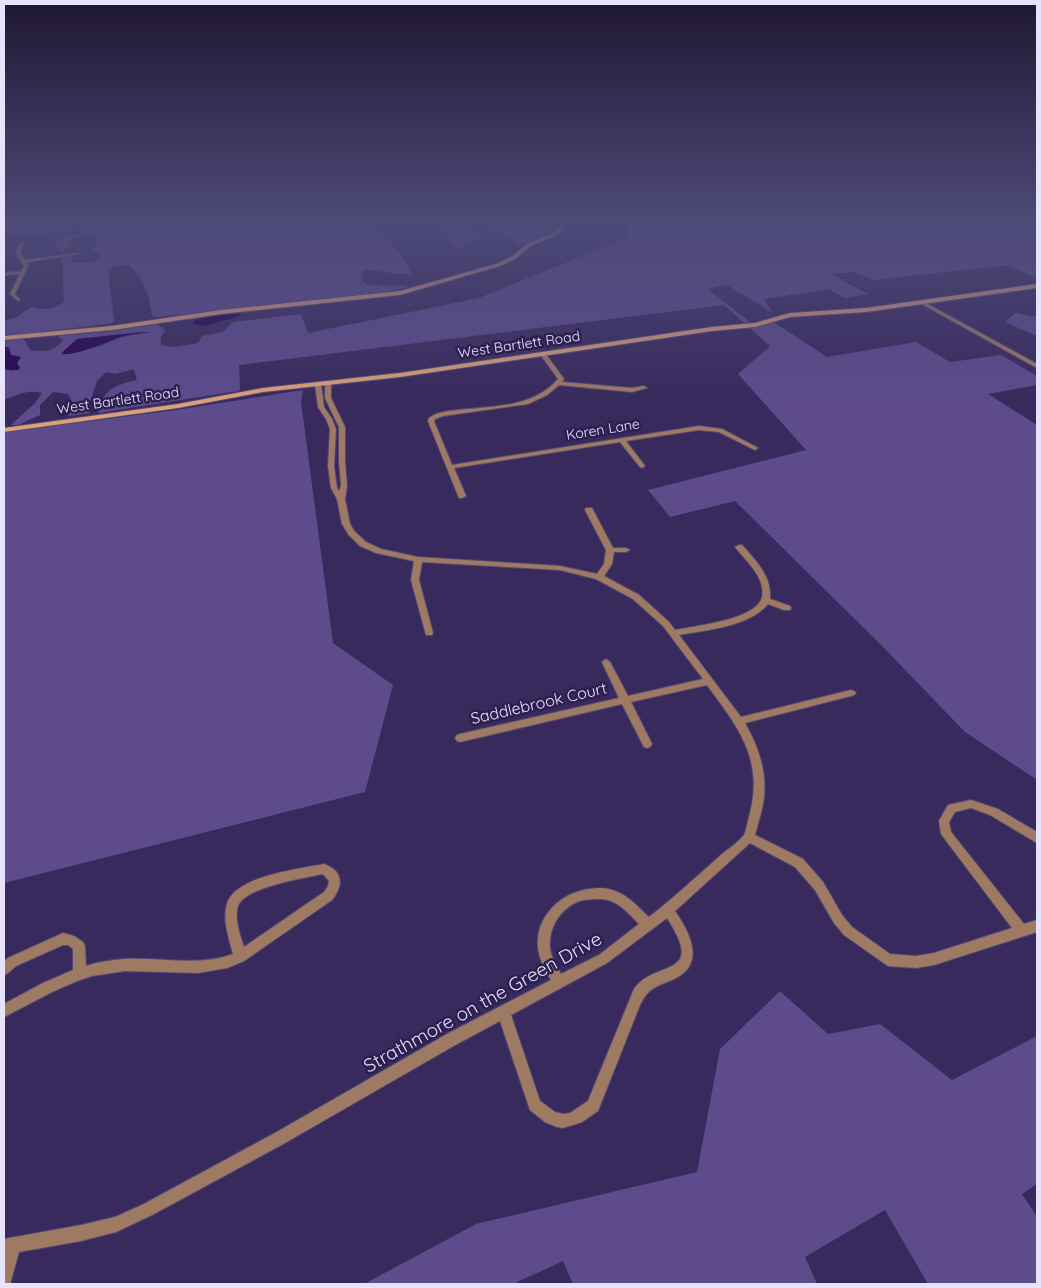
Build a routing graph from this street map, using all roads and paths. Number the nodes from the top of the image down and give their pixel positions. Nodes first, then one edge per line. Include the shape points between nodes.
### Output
1 (19, 280) edge
2 (445, 280) edge
3 (1037, 286) edge
4 (18, 300) dead end
5 (922, 302) junction
6 (4, 338) edge
7 (543, 354) junction
8 (1037, 366) edge
9 (328, 383) junction
10 (558, 383) junction
11 (318, 384) junction
12 (644, 388) dead end
13 (328, 398) junction
14 (318, 399) junction
15 (4, 430) edge
16 (621, 440) junction
17 (755, 448) dead end
18 (642, 466) dead end
19 (450, 467) junction
20 (344, 480) junction
21 (333, 482) junction
22 (462, 496) dead end
23 (341, 499) junction
24 (589, 510) dead end
25 (739, 547) dead end
26 (610, 550) junction
27 (626, 550) dead end
28 (418, 559) junction
29 (599, 577) junction
30 (766, 600) junction
31 (787, 608) dead end
32 (429, 633) dead end
33 (673, 633) junction
34 (606, 662) dead end
35 (709, 681) junction
36 (851, 693) dead end
37 (624, 699) junction
38 (739, 721) junction
39 (460, 738) dead end
40 (647, 744) dead end
41 (748, 837) junction
42 (1037, 838) edge
43 (668, 910) junction
44 (648, 925) junction
45 (547, 926) joint
46 (1037, 926) edge
47 (1022, 931) junction
48 (240, 957) junction
49 (4, 969) edge
50 (78, 973) junction
51 (559, 983) junction
52 (4, 1010) edge
53 (504, 1013) junction
54 (8, 1247) edge
55 (4, 1279) edge

1 - 4 street via 12,292
2 - 6 street via 400,293
3 - 5 street, West Bartlett Road
5 - 7 street, West Bartlett Road via 856,312 790,315 755,325
5 - 8 street
7 - 9 street, West Bartlett Road
7 - 10 street via 561,380
9 - 11 street, West Bartlett Road
9 - 13 street
10 - 12 street via 632,390
10 - 19 street via 526,403 432,418
11 - 14 street
11 - 15 street, West Bartlett Road
13 - 14 street
13 - 20 street via 342,427
14 - 21 street via 333,429
16 - 17 street, Koren Lane via 705,428 720,430
16 - 18 street
16 - 19 street, Koren Lane
19 - 22 street
20 - 21 street
20 - 23 street
21 - 23 street
23 - 28 street via 346,524 362,544
24 - 26 street
25 - 30 street via 764,579
26 - 27 street
26 - 29 street via 608,564
28 - 29 street via 560,568
28 - 32 street via 415,580
29 - 33 street via 636,597
30 - 31 street
30 - 33 street via 754,613 740,618
33 - 35 street
34 - 37 street, Saddlebrook Court
35 - 37 street, Saddlebrook Court
35 - 38 street
36 - 38 street
37 - 39 street, Saddlebrook Court
37 - 40 street
38 - 41 street via 752,748 759,779 759,798
41 - 43 street, Strathmore on the Green Drive
41 - 47 street via 799,863 819,886 848,931 888,960 916,962 934,959
42 - 47 street via 994,812 971,804 952,808 944,821 946,834
43 - 44 street, Strathmore on the Green Drive
43 - 53 street via 685,938 687,957 673,973 642,989 593,1106 582,1115 558,1122 535,1105
44 - 45 street via 617,898 598,894 566,900
44 - 51 street, Strathmore on the Green Drive via 604,959
45 - 51 street via 545,955
46 - 47 street
48 - 48 street via 328,896 334,890 333,874 324,869 317,870 253,886 239,894 233,903 231,917
48 - 50 street via 197,966 124,965
49 - 50 street via 12,962 63,939 79,946
50 - 52 street
51 - 53 street, Strathmore on the Green Drive
53 - 54 street, Strathmore on the Green Drive via 147,1210 90,1231
54 - 55 street

